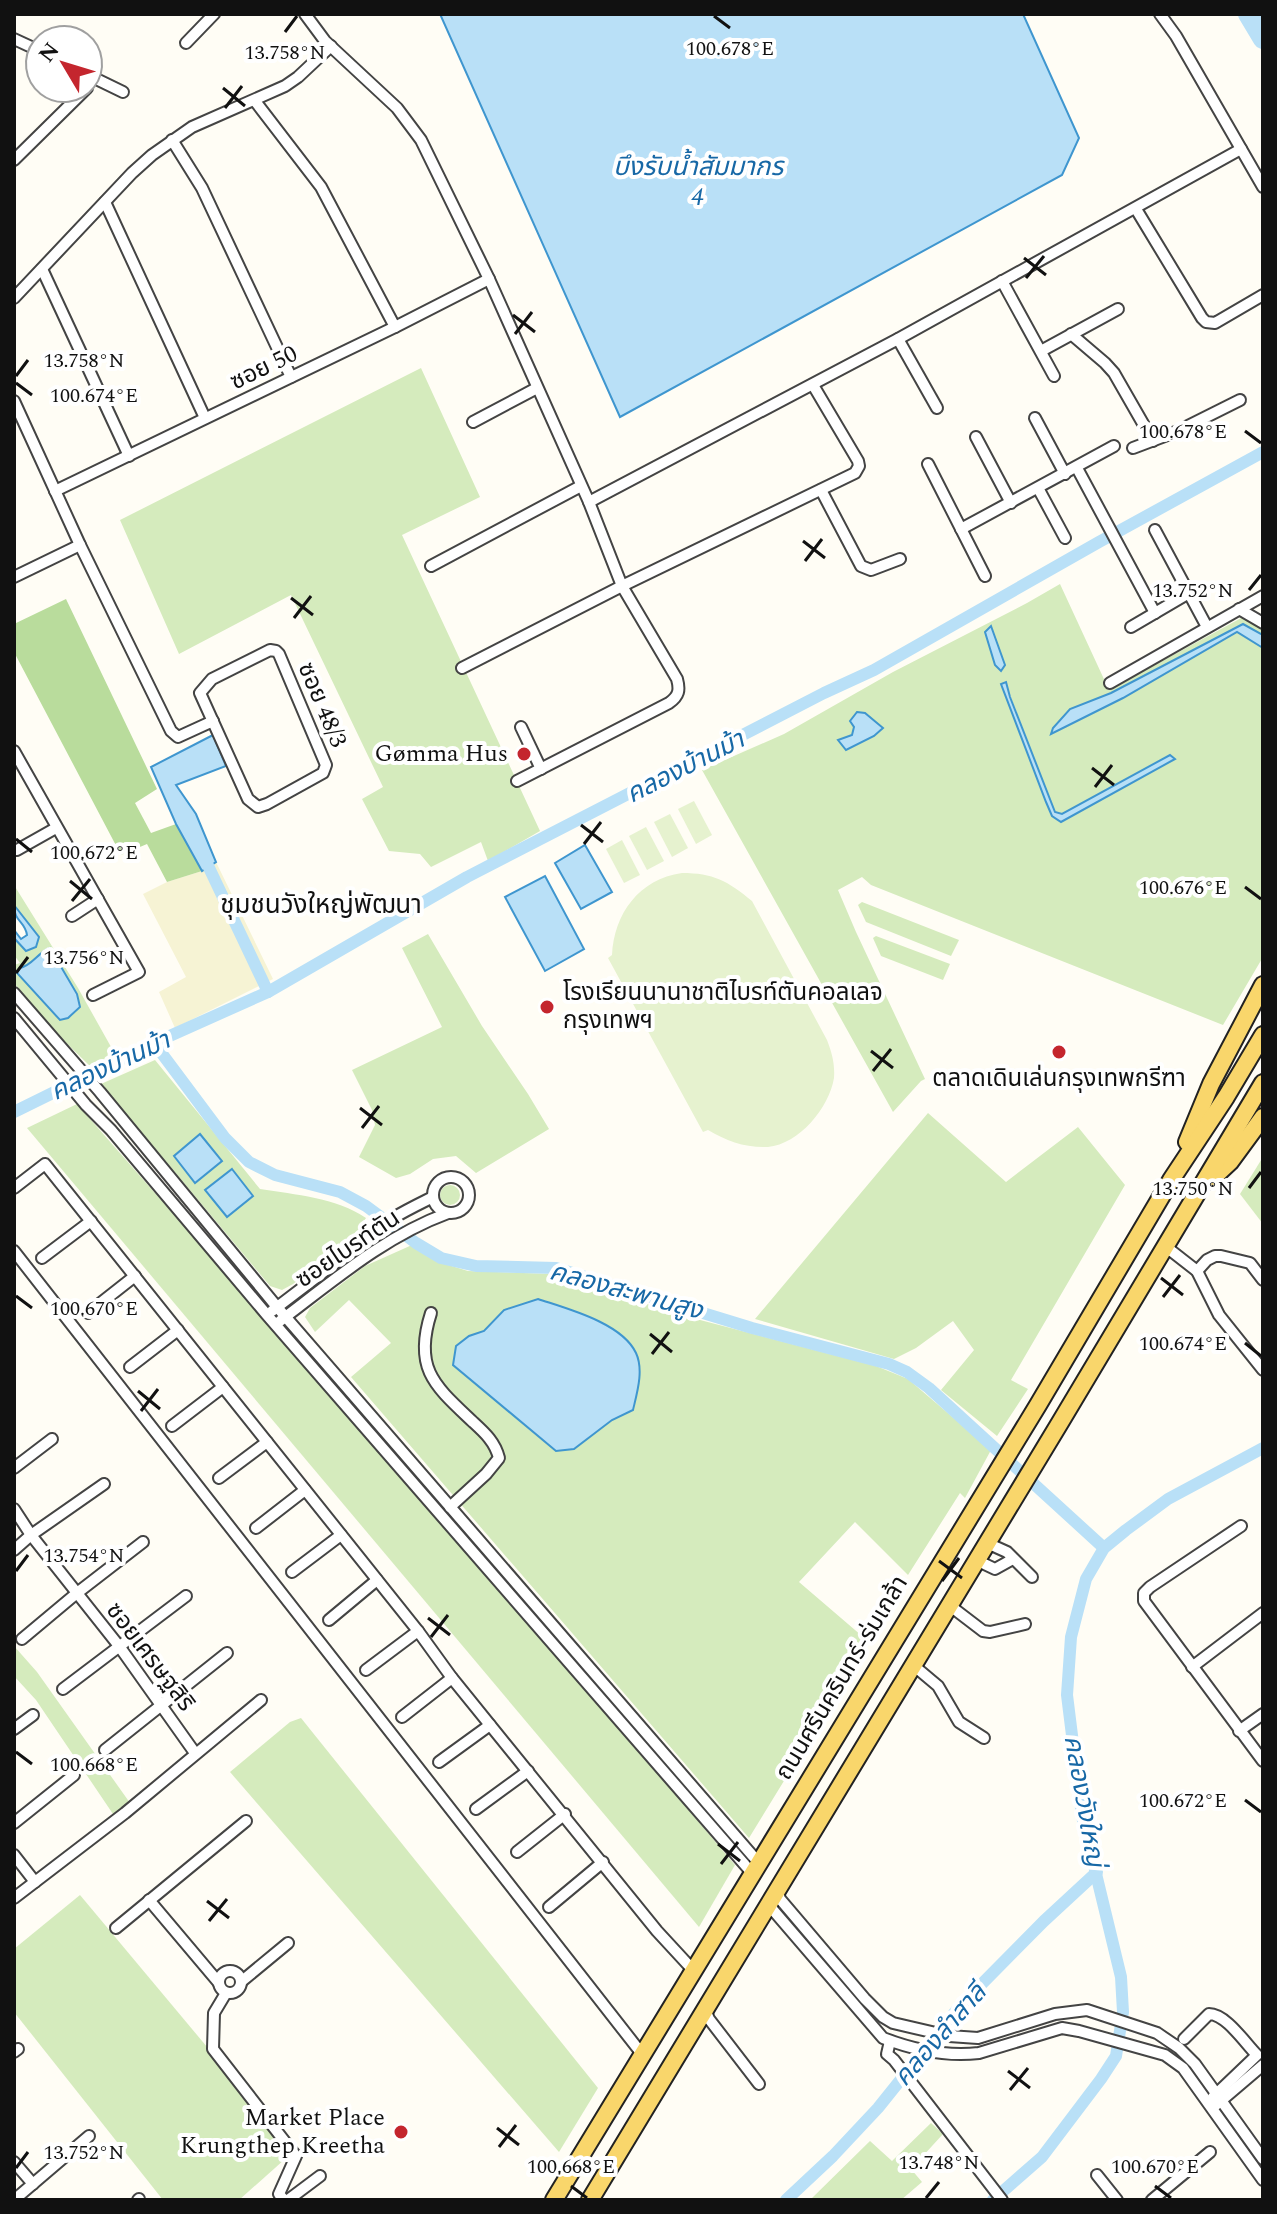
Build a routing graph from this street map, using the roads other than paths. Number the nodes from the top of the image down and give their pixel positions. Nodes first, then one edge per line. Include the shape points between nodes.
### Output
1 (214, 14) edge
2 (305, 14) edge
3 (1160, 14) edge
4 (186, 43) dead end
5 (331, 46) junction
6 (104, 86) edge
7 (123, 92) dead end
8 (255, 101) junction
9 (69, 104) edge
10 (172, 140) junction
11 (1241, 149) junction
12 (14, 160) edge
13 (1263, 187) edge
14 (105, 202) junction
15 (1136, 209) junction
16 (42, 269) junction
17 (489, 279) junction
18 (1002, 281) junction
19 (1263, 295) edge
20 (14, 298) edge
21 (1118, 309) dead end
22 (395, 327) junction
23 (1071, 334) junction
24 (898, 339) junction
25 (1041, 351) junction
26 (1054, 376) dead end
27 (291, 377) junction
28 (813, 385) junction
29 (537, 388) junction
30 (1240, 400) dead end
31 (14, 401) edge
32 (937, 408) dead end
33 (205, 418) junction
34 (1035, 418) dead end
35 (473, 422) dead end
36 (976, 437) dead end
37 (1153, 441) junction
38 (1114, 446) dead end
39 (1133, 448) dead end
40 (129, 456) junction
41 (928, 464) dead end
42 (1077, 468) junction
43 (1065, 474) junction
44 (581, 486) junction
45 (1038, 488) junction
46 (821, 490) junction
47 (55, 491) junction
48 (589, 502) junction
49 (1011, 503) junction
50 (961, 529) junction
51 (1155, 530) dead end
52 (1065, 538) dead end
53 (80, 545) junction
54 (900, 559) dead end
55 (431, 566) dead end
56 (985, 576) dead end
57 (14, 577) edge
58 (622, 586) junction
59 (1189, 593) junction
60 (1263, 596) edge
61 (1239, 609) junction
62 (1155, 613) junction
63 (1263, 623) edge
64 (1131, 627) dead end
65 (1207, 627) junction
66 (462, 668) dead end
67 (1110, 683) dead end
68 (213, 721) junction
69 (521, 727) dead end
70 (15, 756) edge
71 (541, 769) junction
72 (517, 781) dead end
73 (56, 828) junction
74 (17, 850) dead end
75 (98, 899) junction
76 (72, 916) dead end
77 (1263, 985) edge
78 (14, 993) edge
79 (93, 995) dead end
80 (14, 1018) edge
81 (1263, 1035) edge
82 (1263, 1083) edge
83 (1263, 1117) edge
84 (1171, 1180) junction
85 (14, 1188) edge
86 (1199, 1191) junction
87 (433, 1197) junction
88 (448, 1213) junction
89 (91, 1221) junction
90 (1165, 1246) junction
91 (14, 1251) edge
92 (42, 1258) dead end
93 (1197, 1271) junction
94 (135, 1276) junction
95 (1263, 1280) edge
96 (277, 1307) junction
97 (88, 1313) dead end
98 (431, 1313) dead end
99 (267, 1315) junction
100 (286, 1317) junction
101 (276, 1325) junction
102 (178, 1330) junction
103 (130, 1367) dead end
104 (1263, 1370) edge
105 (223, 1387) junction
106 (172, 1426) dead end
107 (52, 1439) dead end
108 (267, 1442) junction
109 (14, 1468) edge
110 (219, 1478) dead end
111 (104, 1484) dead end
112 (305, 1490) junction
113 (450, 1507) junction
114 (14, 1509) edge
115 (1241, 1526) dead end
116 (256, 1528) dead end
117 (31, 1535) junction
118 (341, 1535) junction
119 (143, 1542) dead end
120 (987, 1543) junction
121 (14, 1550) edge
122 (1013, 1559) junction
123 (976, 1560) junction
124 (292, 1572) dead end
125 (1032, 1577) dead end
126 (377, 1580) junction
127 (77, 1593) junction
128 (186, 1596) dead end
129 (949, 1605) junction
130 (1263, 1613) edge
131 (329, 1620) dead end
132 (1025, 1624) dead end
133 (418, 1631) junction
134 (22, 1639) dead end
135 (119, 1646) junction
136 (227, 1653) dead end
137 (913, 1665) junction
138 (1192, 1667) junction
139 (366, 1670) dead end
140 (452, 1678) junction
141 (63, 1689) dead end
142 (261, 1700) dead end
143 (162, 1703) junction
144 (1263, 1714) edge
145 (33, 1715) dead end
146 (402, 1717) dead end
147 (490, 1725) junction
148 (14, 1729) edge
149 (1239, 1731) junction
150 (984, 1738) dead end
151 (105, 1750) dead end
152 (195, 1753) junction
153 (1263, 1761) edge
154 (439, 1762) dead end
155 (528, 1771) junction
156 (74, 1775) dead end
157 (476, 1809) dead end
158 (565, 1814) junction
159 (246, 1821) dead end
160 (14, 1823) edge
161 (517, 1852) dead end
162 (14, 1855) edge
163 (603, 1862) junction
164 (755, 1867) junction
165 (35, 1882) junction
166 (774, 1895) junction
167 (14, 1898) edge
168 (149, 1900) junction
169 (549, 1907) dead end
170 (116, 1928) dead end
171 (288, 1943) dead end
172 (693, 1970) junction
173 (242, 1981) junction
174 (222, 1988) junction
175 (705, 2009) junction
176 (1184, 2039) dead end
177 (890, 2041) junction
178 (642, 2054) junction
179 (1261, 2061) edge
180 (759, 2084) dead end
181 (1219, 2097) junction
182 (1210, 2106) junction
183 (89, 2136) dead end
184 (1210, 2152) dead end
185 (1263, 2156) edge
186 (14, 2162) edge
187 (1097, 2175) dead end
188 (320, 2176) dead end
189 (1263, 2180) edge
190 (33, 2184) junction
191 (593, 2195) edge
192 (14, 2200) edge
193 (286, 2200) edge
194 (554, 2200) edge
195 (1002, 2200) edge
196 (1117, 2200) edge
197 (1152, 2200) edge

1 - 4 street
2 - 5 street
3 - 11 street
5 - 8 street via 298,77
5 - 17 street via 412,125
6 - 7 street
8 - 10 street
8 - 22 street via 321,187
9 - 12 street
10 - 14 street
10 - 27 street via 202,188
11 - 13 street
11 - 15 street
14 - 16 street
14 - 33 street
15 - 18 street
15 - 19 street via 1206,322 1215,323
16 - 20 street
16 - 40 street
17 - 22 street, ซอย 50
17 - 29 street
18 - 24 street
18 - 25 street
21 - 23 street
22 - 27 street, ซอย 50
23 - 25 street
23 - 37 street via 1114,373
24 - 28 street
24 - 32 street
25 - 26 street
27 - 33 street, ซอย 50
28 - 46 street via 859,466
28 - 48 street
29 - 35 street
29 - 44 street
30 - 37 street
31 - 47 street
33 - 40 street, ซอย 50
34 - 43 street
36 - 49 street
37 - 39 street
38 - 42 street
40 - 47 street, ซอย 50
41 - 50 street
42 - 43 street
42 - 62 street
43 - 45 street
44 - 48 street
44 - 55 street
45 - 49 street
45 - 52 street
46 - 54 street via 861,566 871,570
46 - 58 street
47 - 53 street
48 - 58 street
49 - 50 street
50 - 56 street
51 - 59 street
53 - 57 street
53 - 68 street via 171,731 178,737
58 - 66 street
58 - 71 street via 677,679 679,693
59 - 62 street
59 - 65 street
60 - 61 street
61 - 63 street
61 - 65 street
62 - 64 street
65 - 67 street
68 - 68 street, ซอย 48/3 via 200,693 207,683 273,650 325,769 267,804 254,806
69 - 71 street
70 - 73 street
71 - 72 street
73 - 74 street
73 - 75 street
75 - 76 street
75 - 79 street via 139,972
77 - 84 main road, ถนนศรีนครินทร์-ร่มเกล้า via 1211,1084
78 - 96 street
80 - 99 street
81 - 84 main road, ถนนศรีนครินทร์-ร่มเกล้า
82 - 86 main road
83 - 86 main road via 1230,1162
84 - 164 main road, ถนนศรีนครินทร์-ร่มเกล้า
85 - 89 street via 45,1164
86 - 90 main road
87 - 88 street
87 - 88 street, ซอยไบรท์ตัน via 446,1177 467,1184 467,1205
87 - 96 street, ซอยไบรท์ตัน via 373,1231
88 - 100 street, ซอยไบรท์ตัน via 373,1251
89 - 92 street
89 - 94 street
90 - 93 street
90 - 120 main road
91 - 178 street
93 - 95 street via 1207,1260 1221,1256 1250,1263
93 - 104 street via 1219,1315
94 - 97 street
94 - 102 street
96 - 99 street, ซอยไบรท์ตัน
96 - 100 street
98 - 113 street via 423,1350 431,1375 443,1394 491,1438 499,1458
99 - 101 street
100 - 101 street, ซอยไบรท์ตัน
100 - 113 street
101 - 164 street
102 - 103 street
102 - 105 street
105 - 106 street
105 - 108 street
107 - 109 street
108 - 110 street
108 - 112 street
111 - 117 street
112 - 116 street
112 - 118 street
113 - 164 street
114 - 117 street, ซอยเศรษฐสิริ
115 - 138 street via 1144,1593 1146,1605
117 - 121 street
117 - 127 street, ซอยเศรษฐสิริ
118 - 124 street
118 - 126 street
119 - 127 street
120 - 122 street
120 - 123 main road
122 - 123 street via 995,1569
122 - 125 street
123 - 129 main road
126 - 131 street
126 - 133 street
127 - 134 street
127 - 135 street, ซอยเศรษฐสิริ
128 - 135 street
129 - 132 street via 983,1631
129 - 137 main road
130 - 138 street
133 - 139 street
133 - 140 street
135 - 141 street
135 - 143 street, ซอยเศรษฐสิริ
136 - 143 street
137 - 150 street via 938,1686 959,1722
137 - 166 main road
138 - 149 street
140 - 146 street
140 - 147 street
142 - 152 street
143 - 151 street
143 - 152 street, ซอยเศรษฐสิริ
144 - 149 street
145 - 148 street
147 - 154 street
147 - 155 street
149 - 153 street
152 - 165 street
155 - 157 street
155 - 158 street
156 - 160 street
158 - 161 street
158 - 163 street
159 - 168 street
162 - 165 street
163 - 169 street
163 - 172 street
164 - 172 main road, ถนนศรีนครินทร์-ร่มเกล้า
165 - 167 street
166 - 175 main road
166 - 177 street via 773,1910
166 - 181 street via 865,1999 893,2023 978,2038 1055,2014 1087,2010 1167,2039
168 - 170 street
168 - 174 street
171 - 173 street
172 - 178 main road, ถนนศรีนครินทร์-ร่มเกล้า
173 - 174 street via 237,1991
173 - 174 street via 229,1971 220,1976
174 - 193 street via 214,2013 213,2049 296,2156 279,2194
175 - 180 street
175 - 191 main road
176 - 179 street via 1209,2014 1217,2014
177 - 182 street via 949,2055 979,2053 1062,2028 1079,2031 1173,2059
177 - 195 street via 887,2054
178 - 194 main road, ถนนศรีนครินทร์-ร่มเกล้า
179 - 181 street
181 - 182 street
181 - 185 street
182 - 189 street
183 - 190 street
184 - 197 street
186 - 190 street
187 - 196 street
188 - 193 street
190 - 192 street

